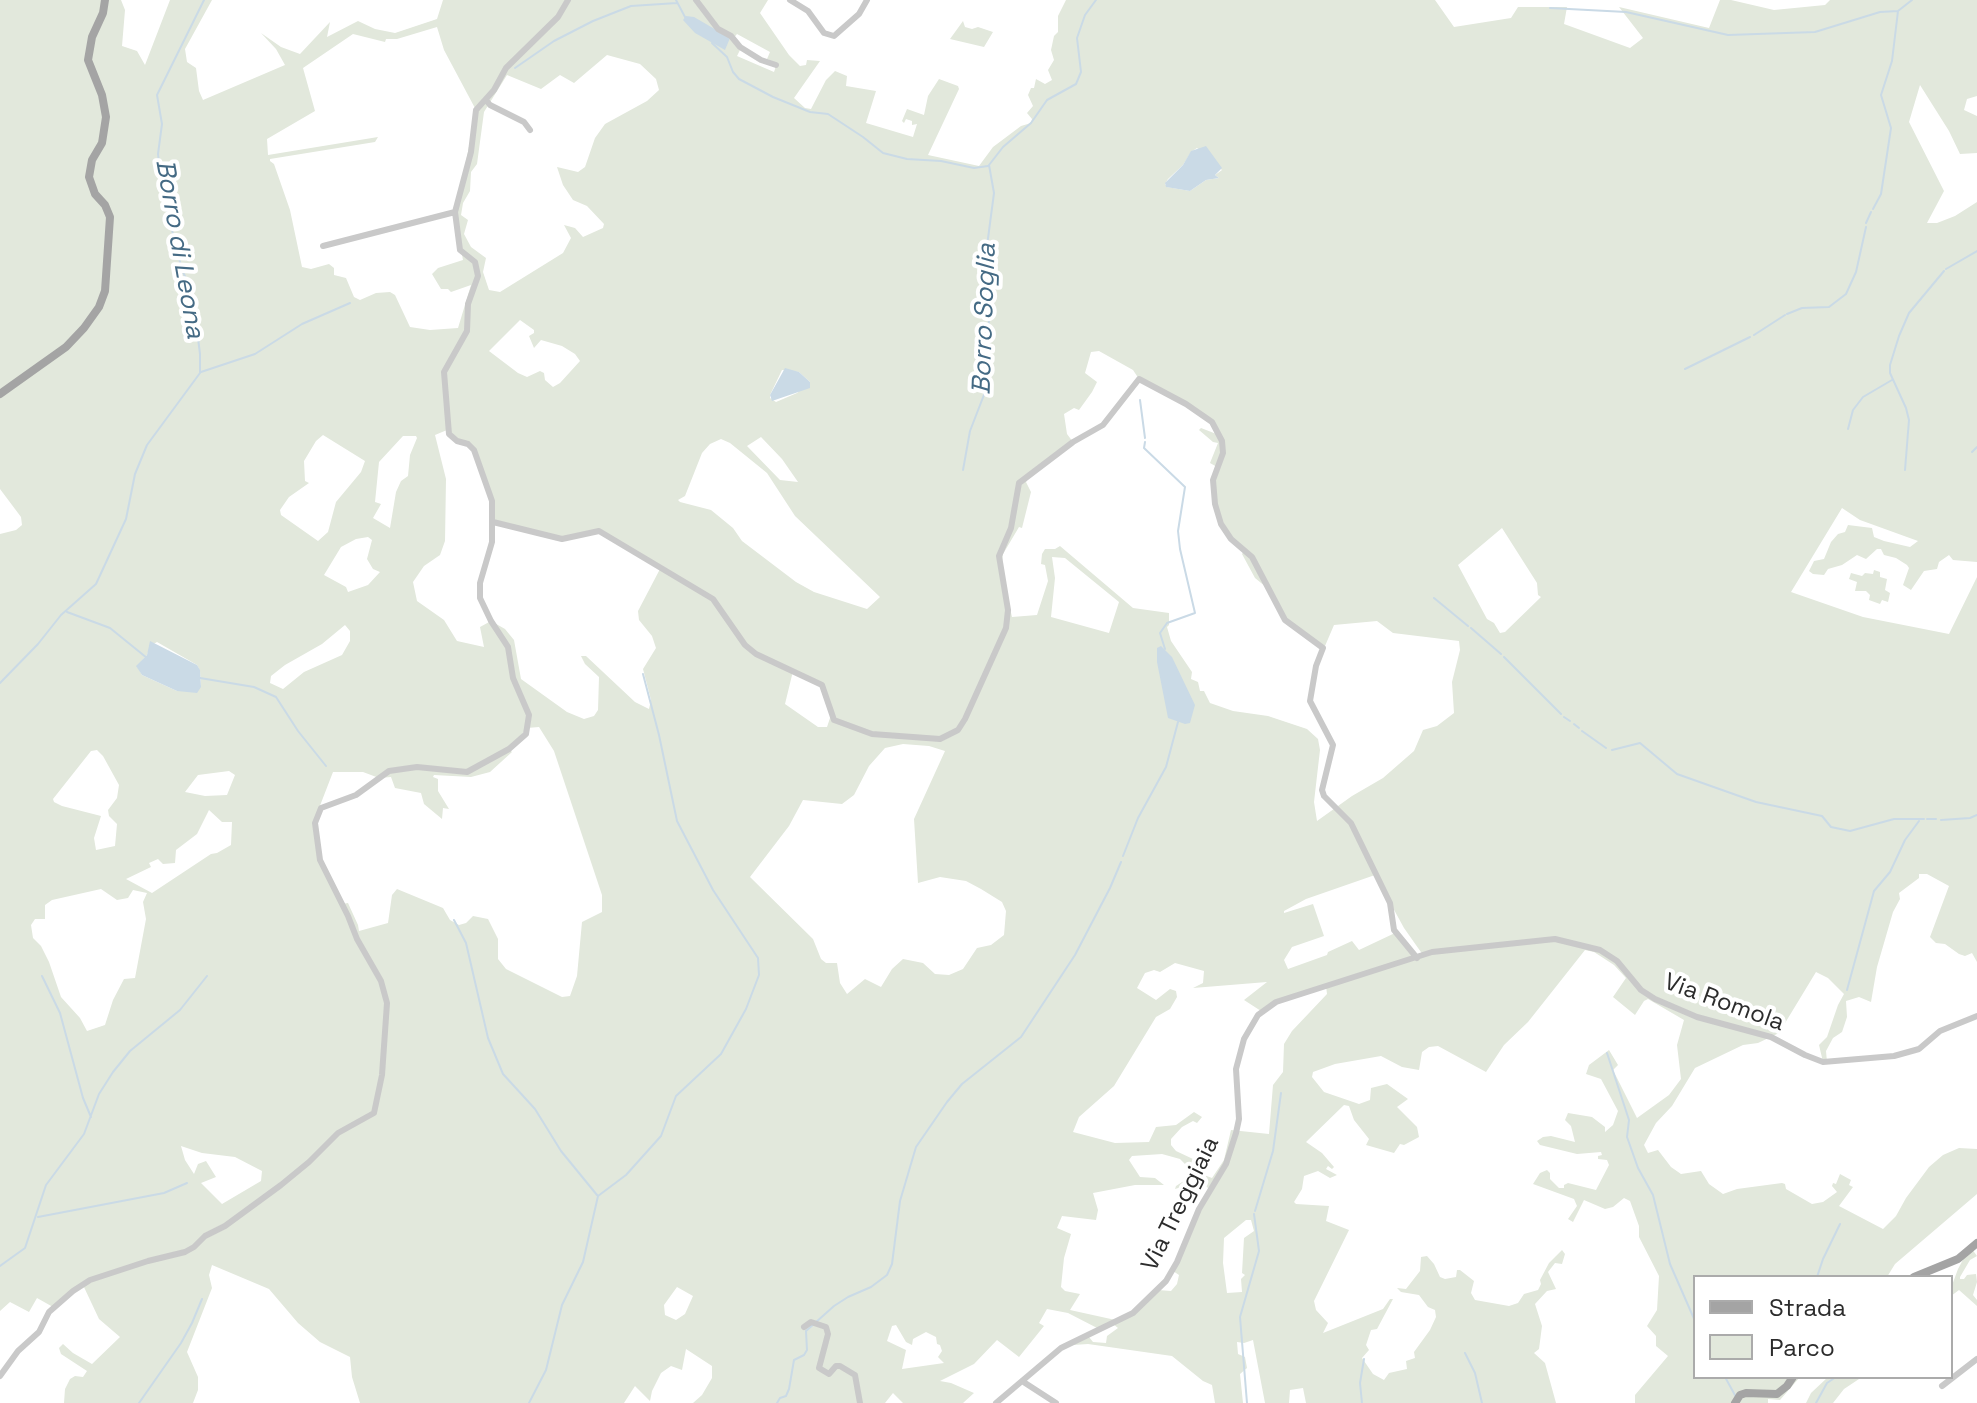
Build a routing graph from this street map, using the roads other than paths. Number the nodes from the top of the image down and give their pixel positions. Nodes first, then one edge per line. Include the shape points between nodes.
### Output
1 (105, 0) edge
2 (568, 0) edge
3 (696, 0) edge
4 (790, 0) edge
5 (867, 0) edge
6 (776, 65) dead end
7 (486, 100) junction
8 (530, 130) dead end
9 (455, 212) junction
10 (323, 246) dead end
11 (0, 394) edge
12 (493, 522) junction
13 (1417, 958) junction
14 (1977, 1016) edge
15 (1977, 1243) edge
16 (1919, 1275) edge
17 (804, 1327) dead end
18 (1977, 1359) edge
19 (0, 1376) edge
20 (1953, 1378) edge
21 (1792, 1379) edge
22 (1951, 1379) edge
23 (1022, 1381) junction
24 (1942, 1386) dead end
25 (1037, 1391) junction
26 (1737, 1400) edge
27 (1039, 1401) dead end
28 (860, 1403) edge
29 (996, 1403) edge
30 (1056, 1403) edge

1 - 11 main road via 88,60 106,117 89,177 110,217 105,291 99,307 66,347
2 - 7 street via 558,17 506,68
3 - 6 street via 740,47
4 - 5 street via 808,11 824,33 834,36
7 - 8 street
7 - 9 street via 476,110
9 - 10 street
9 - 12 street via 460,250 475,262 478,276 468,304 467,331 444,372 447,427 452,438 474,450 492,501
12 - 13 street via 562,539 599,531 713,599 745,645 763,660 822,685 834,720 872,734 940,739 958,730 965,719 1006,628 1000,550 1011,528 1019,483 1103,425 1139,379 1212,422 1222,441 1213,480 1221,524 1252,557 1285,620 1323,648 1310,701 1333,745 1324,796 1351,823 1390,903 1394,930
12 - 19 street via 480,598 508,647 513,678 529,715 526,734 467,772 417,767 389,771 356,795 321,808 315,823 320,860 387,1003 374,1113 338,1133 281,1185 194,1247 90,1280 73,1291 53,1307 39,1332
13 - 14 street, Via Romola via 1432,952 1563,940 1600,950 1655,999 1832,1063 1919,1049 1940,1031
13 - 23 street, Via Treggiaia via 1276,1002 1258,1015 1239,1055 1239,1119 1226,1164 1172,1272 1133,1313 1061,1348
15 - 16 main road via 1958,1259
17 - 28 street via 814,1322 828,1331 819,1368 829,1374 838,1365 855,1375
18 - 20 street
21 - 26 main road via 1777,1394 1746,1393
22 - 24 street
23 - 25 street
23 - 29 street, Via Treggiaia
25 - 27 street
25 - 30 street

